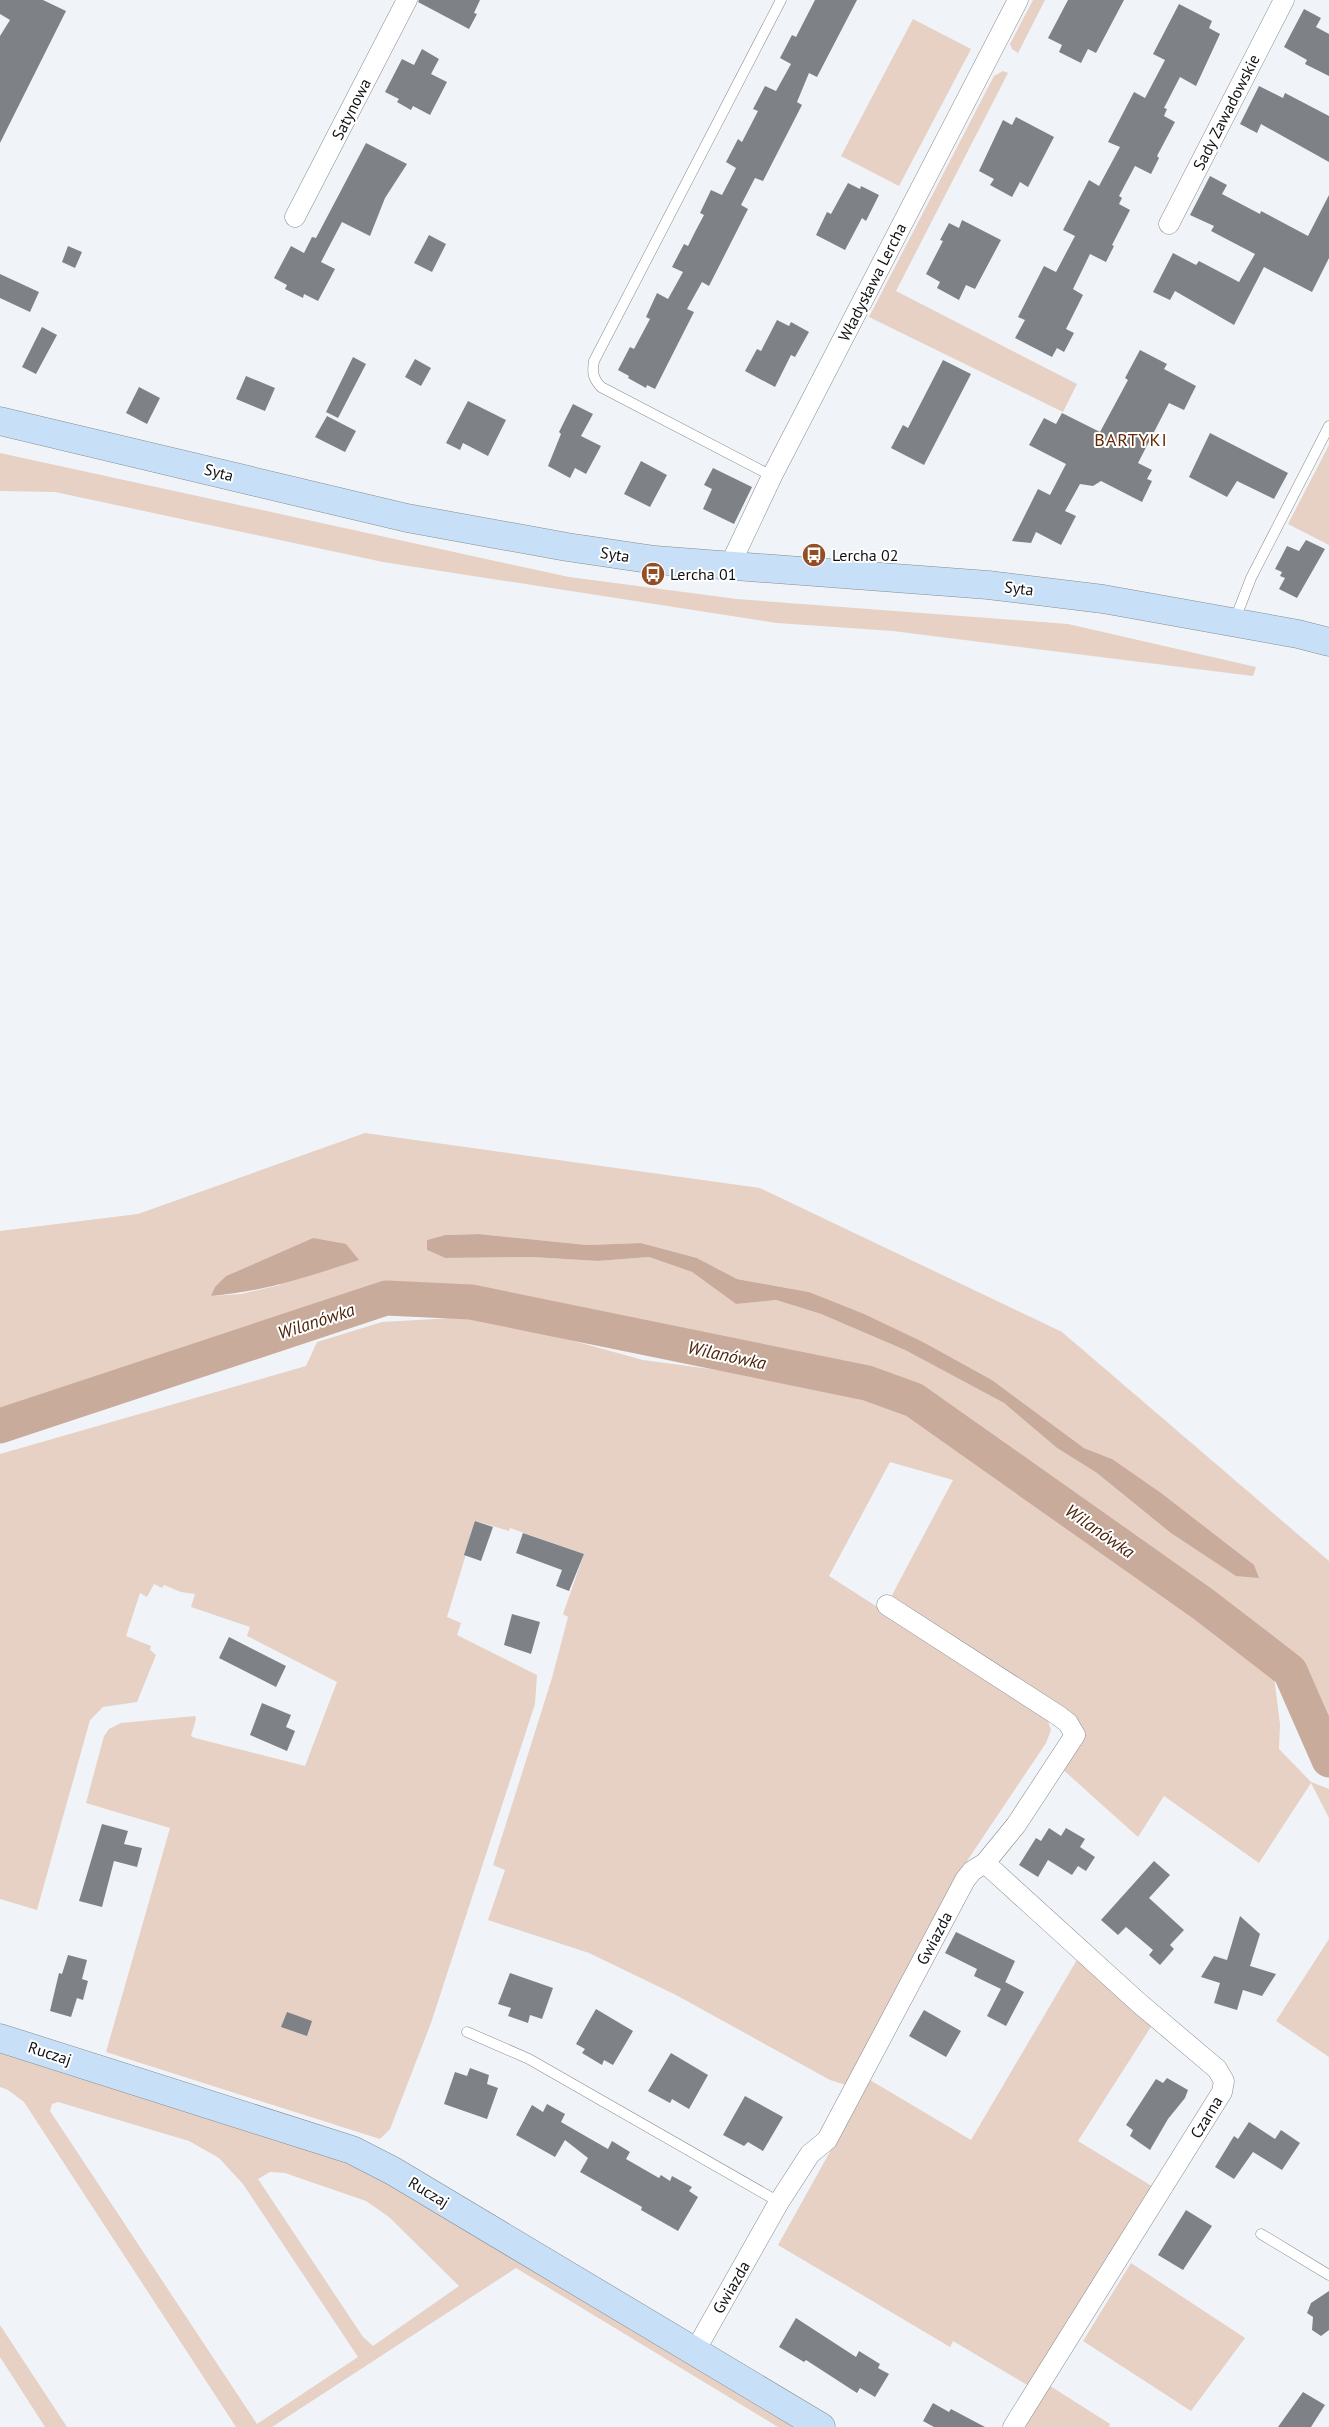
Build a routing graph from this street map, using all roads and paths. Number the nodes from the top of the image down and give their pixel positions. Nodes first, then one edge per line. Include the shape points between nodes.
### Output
1 (407, 0) edge
2 (781, 0) edge
3 (1018, 0) edge
4 (1284, 0) edge
5 (295, 217) dead end
6 (1168, 224) dead end
7 (0, 420) edge
8 (1329, 426) edge
9 (772, 476) junction
10 (730, 565) junction
11 (1234, 622) junction
12 (1329, 642) edge
13 (887, 1605) dead end
14 (985, 1862) junction
15 (467, 2032) dead end
16 (0, 2038) edge
17 (779, 2202) junction
18 (1261, 2234) dead end
19 (1329, 2275) edge
20 (695, 2351) junction
21 (821, 2427) edge
22 (1012, 2427) edge

1 - 5 street, Satynowa
2 - 9 lane via 594,361 592,375 601,387
3 - 9 street, Władysława Lercha
4 - 6 street, Sady Zawadowskie
7 - 10 street, Syta via 407,518 624,556
8 - 11 lane via 1251,578
9 - 10 street, Władysława Lercha
10 - 11 street, Syta via 988,585 1103,599
11 - 12 street, Syta
13 - 14 street, Gwiazda via 1058,1716 1074,1731 1072,1741 1016,1826
14 - 17 street, Gwiazda via 965,1880 827,2140 810,2154
14 - 22 street, Czarna via 1139,2003 1217,2069 1224,2081 1222,2092
15 - 17 lane via 529,2059
16 - 20 street, Ruczaj via 352,2150 393,2171
17 - 20 street, Gwiazda
18 - 19 lane
20 - 21 street, Ruczaj

